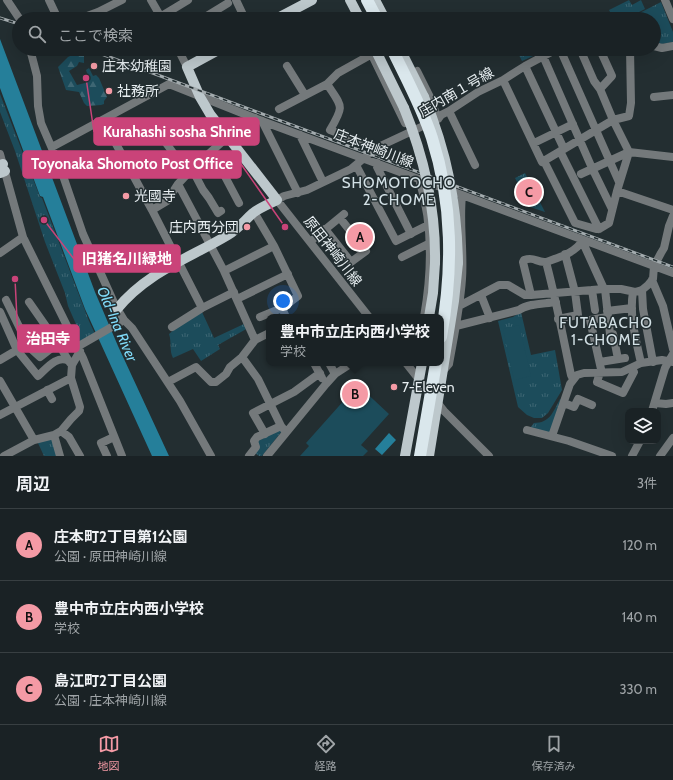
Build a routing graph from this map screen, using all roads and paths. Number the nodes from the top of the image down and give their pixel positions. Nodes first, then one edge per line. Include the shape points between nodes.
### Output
1 (7, 0) edge
2 (49, 0) edge
3 (103, 0) edge
4 (122, 0) edge
5 (151, 0) edge
6 (188, 0) edge
7 (312, 0) edge
8 (350, 0) edge
9 (359, 0) edge
10 (665, 0) edge
11 (373, 1) edge
12 (229, 2) edge
13 (107, 8) junction
14 (15, 12) edge
15 (55, 12) edge
16 (97, 12) edge
17 (158, 12) edge
18 (170, 12) edge
19 (213, 12) edge
20 (239, 12) edge
21 (289, 12) edge
22 (356, 12) edge
23 (365, 12) edge
24 (375, 12) edge
25 (381, 12) edge
26 (673, 19) edge
27 (673, 46) edge
28 (661, 48) edge
29 (32, 56) edge
30 (182, 56) edge
31 (207, 56) edge
32 (364, 56) edge
33 (374, 56) edge
34 (375, 56) edge
35 (387, 56) edge
36 (395, 56) edge
37 (404, 56) edge
38 (409, 56) edge
39 (543, 56) joint
40 (563, 56) edge
41 (583, 56) edge
42 (603, 56) edge
43 (630, 56) edge
44 (287, 66) dead end
45 (525, 66) junction
46 (187, 67) junction
47 (503, 80) junction
48 (327, 84) junction
49 (600, 89) junction
50 (305, 95) junction
51 (673, 95) edge
52 (200, 97) junction
53 (654, 97) dead end
54 (279, 109) dead end
55 (449, 111) junction
56 (258, 119) junction
57 (438, 119) junction
58 (102, 120) junction
59 (613, 120) junction
60 (573, 124) junction
61 (596, 130) junction
62 (409, 132) junction
63 (556, 132) junction
64 (300, 135) junction
65 (227, 138) junction
66 (163, 139) dead end
67 (580, 140) junction
68 (534, 142) junction
69 (52, 147) junction
70 (376, 148) junction
71 (562, 150) junction
72 (212, 152) junction
73 (629, 152) junction
74 (0, 154) edge
75 (673, 157) edge
76 (363, 158) junction
77 (544, 160) junction
78 (609, 161) junction
79 (376, 163) junction
80 (418, 164) dead end
81 (356, 165) junction
82 (476, 166) dead end
83 (2, 168) edge
84 (592, 168) junction
85 (190, 171) junction
86 (581, 174) dead end
87 (419, 179) junction
88 (323, 182) junction
89 (619, 182) junction
90 (178, 184) junction
91 (617, 191) junction
92 (298, 193) junction
93 (462, 196) junction
94 (277, 200) junction
95 (239, 203) dead end
96 (612, 209) junction
97 (152, 210) junction
98 (673, 210) edge
99 (221, 211) dead end
100 (254, 212) junction
101 (673, 216) edge
102 (428, 225) junction
103 (325, 229) junction
104 (599, 229) junction
105 (411, 234) junction
106 (23, 237) junction
107 (583, 240) junction
108 (310, 242) junction
109 (430, 243) junction
110 (211, 244) junction
111 (274, 246) junction
112 (0, 253) edge
113 (565, 254) junction
114 (402, 256) dead end
115 (178, 262) junction
116 (546, 262) junction
117 (654, 266) junction
118 (224, 271) junction
119 (673, 273) edge
120 (288, 274) junction
121 (652, 280) junction
122 (604, 289) junction
123 (592, 290) junction
124 (642, 290) junction
125 (575, 292) junction
126 (633, 292) junction
127 (554, 294) junction
128 (236, 295) junction
129 (481, 295) junction
130 (528, 295) junction
131 (6, 300) dead end
132 (29, 302) dead end
133 (556, 302) junction
134 (459, 306) junction
135 (202, 308) junction
136 (282, 308) junction
137 (632, 308) junction
138 (117, 309) junction
139 (519, 310) junction
140 (595, 310) dead end
141 (0, 312) edge
142 (269, 314) edge
143 (285, 314) edge
144 (367, 314) edge
145 (425, 314) edge
146 (430, 314) edge
147 (437, 314) edge
148 (444, 314) edge
149 (607, 314) junction
150 (266, 315) edge
151 (260, 318) dead end
152 (490, 318) junction
153 (558, 319) junction
154 (122, 322) junction
155 (456, 326) junction
156 (172, 327) dead end
157 (266, 334) edge
158 (255, 340) junction
159 (58, 343) junction
160 (444, 348) edge
161 (78, 349) junction
162 (673, 349) edge
163 (17, 350) junction
164 (242, 357) junction
165 (672, 359) edge
166 (0, 360) edge
167 (600, 362) junction
168 (653, 362) junction
169 (70, 363) junction
170 (641, 364) junction
171 (316, 366) edge
172 (331, 366) edge
173 (347, 366) edge
174 (408, 366) edge
175 (421, 366) edge
176 (428, 366) edge
177 (444, 366) edge
178 (440, 367) edge
179 (631, 368) junction
180 (600, 372) junction
181 (320, 374) junction
182 (335, 374) junction
183 (71, 378) junction
184 (419, 379) junction
185 (573, 379) junction
186 (0, 381) edge
187 (168, 382) junction
188 (326, 384) junction
189 (47, 390) junction
190 (52, 399) dead end
191 (271, 403) junction
192 (564, 403) junction
193 (655, 403) junction
194 (673, 403) edge
195 (438, 404) junction
196 (592, 405) dead end
197 (15, 407) junction
198 (653, 408) edge
199 (0, 415) edge
200 (284, 429) junction
201 (527, 430) dead end
202 (58, 433) junction
203 (265, 434) junction
204 (552, 436) junction
205 (114, 437) junction
206 (673, 438) edge
207 (34, 440) junction
208 (638, 444) edge
209 (601, 454) edge
210 (119, 455) edge
211 (252, 455) edge
212 (428, 455) edge
213 (4, 456) edge
214 (60, 456) edge
215 (80, 456) edge
216 (107, 456) edge
217 (211, 456) edge
218 (267, 456) edge
219 (405, 456) edge
220 (413, 456) edge
221 (489, 456) edge
222 (612, 456) edge
223 (632, 456) edge
224 (660, 456) edge

1 - 14 street
2 - 15 street
3 - 13 street
4 - 13 street
5 - 17 street
6 - 18 street
7 - 21 main road
8 - 22 main road
9 - 23 highway
10 - 26 street
11 - 24 highway
11 - 25 main road
12 - 19 street
12 - 20 street
13 - 16 street
27 - 28 street
29 - 69 street via 37,76 41,123
30 - 46 street
31 - 46 main road
32 - 48 street via 338,73
33 - 62 street
34 - 146 main road, bridge via 404,108 420,151 428,186 433,217 435,263
35 - 147 highway via 419,125 437,188 443,258
36 - 148 highway, bridge via 432,137 447,203 450,239 449,277
37 - 160 main road, bridge via 424,97 438,134 450,176 457,224 458,263 454,301
38 - 57 street
39 - 45 street, 庄内南１号線
39 - 60 street
40 - 61 street
41 - 49 street
42 - 49 street via 612,76
43 - 59 street via 629,116
44 - 50 street
45 - 47 street, 庄内南１号線
45 - 63 street
46 - 52 main road
47 - 55 street, 庄内南１号線 via 478,92
47 - 68 street
48 - 50 street
48 - 70 street via 340,104 340,113 330,130
49 - 59 street
50 - 54 street
51 - 53 street
52 - 56 street, 庄本神崎川線
52 - 58 street, 庄本神崎川線 via 169,84
52 - 65 main road
55 - 57 street, 庄内南１号線
55 - 82 street
56 - 64 street, 庄本神崎川線
56 - 65 street via 234,131
56 - 92 street
57 - 62 street, 庄内南１号線
58 - 69 street
58 - 97 street
59 - 61 street
59 - 73 street
60 - 63 street
60 - 67 street
61 - 67 street
61 - 78 street
62 - 70 street, 庄内南１号線
62 - 80 street
63 - 68 street
63 - 71 street
64 - 76 street, 庄本神崎川線
64 - 88 street
65 - 72 street
65 - 94 main road
66 - 85 street
67 - 71 street
67 - 84 street
68 - 77 street via 542,162
69 - 138 street via 83,234
70 - 76 street, 庄内南１号線
71 - 77 street
71 - 104 street
72 - 85 street
72 - 95 street
73 - 75 street
73 - 78 street
73 - 89 street
74 - 83 street
76 - 79 street, 庄本神崎川線
76 - 81 street, 庄内南１号線
77 - 104 street via 575,223
78 - 84 street
78 - 89 street
79 - 87 street, 庄本神崎川線
79 - 105 street
81 - 88 street, 庄内南１号線
81 - 105 street via 396,242
83 - 106 street
84 - 86 street
84 - 96 street
85 - 90 street
85 - 99 street via 218,212
87 - 93 street, 庄本神崎川線
87 - 102 street
88 - 92 street, 庄内南１号線
89 - 91 street
90 - 97 street via 167,201
90 - 110 street
91 - 96 street
91 - 98 street
92 - 94 street, 庄内南１号線
93 - 107 street, 庄本神崎川線
93 - 134 street via 463,254
94 - 100 main road
94 - 108 street, 原田神崎川線
96 - 104 street via 609,223
97 - 115 street
100 - 110 main road via 238,228
100 - 111 street
101 - 117 street via 664,248
102 - 105 street
102 - 109 street
103 - 103 street via 351,262 366,251 342,216
103 - 108 street
106 - 112 street
106 - 161 street
107 - 113 street
107 - 117 street, 庄本神崎川線
107 - 122 street
108 - 144 street, 原田神崎川線
109 - 114 street
109 - 145 street
110 - 115 main road
110 - 118 street
111 - 118 street
111 - 120 street
113 - 116 street
113 - 125 street
115 - 135 street
115 - 138 main road via 140,286
116 - 127 street
116 - 130 street via 531,258 524,260
117 - 119 street, 庄本神崎川線
117 - 121 street
118 - 128 street
120 - 128 street
120 - 136 street via 298,296
121 - 124 street
121 - 162 street via 663,306
122 - 123 street
122 - 126 street
122 - 149 street
123 - 125 street
123 - 140 street
124 - 126 street
124 - 168 street
125 - 127 street
125 - 153 street via 578,315
126 - 137 street
127 - 130 street
127 - 133 street
128 - 135 street
128 - 158 street
129 - 130 street via 502,284
129 - 134 street
129 - 152 street
130 - 139 street
131 - 159 street via 29,346 40,357
132 - 159 street
133 - 139 street via 534,304
133 - 153 street
134 - 155 street
135 - 156 street
136 - 142 street
136 - 143 street
137 - 149 street
137 - 170 street
138 - 154 street
139 - 152 street
141 - 163 street
149 - 167 street via 590,320
149 - 167 street via 610,334 613,334 621,358
150 - 151 street
152 - 155 street
153 - 185 street
154 - 161 street
154 - 187 street via 132,328
155 - 177 street via 449,364
157 - 158 street
158 - 164 street
159 - 169 street
161 - 169 street
161 - 205 street
163 - 166 street
163 - 169 street via 38,376 55,361 63,359
164 - 187 street via 216,382 211,382 196,367
164 - 191 street
165 - 168 street
165 - 193 street via 663,373
167 - 180 street
168 - 170 street
169 - 183 street
170 - 179 street
171 - 181 street
172 - 182 street
173 - 182 street
174 - 184 street
175 - 184 main road
176 - 220 highway
178 - 195 main road
178 - 212 highway, bridge
179 - 180 street via 622,372
179 - 180 street via 634,372 623,393 597,382
180 - 185 street via 584,372
181 - 188 street
181 - 191 street via 294,392
182 - 188 street
183 - 189 street
183 - 202 street via 80,407
184 - 195 street
184 - 219 main road
185 - 192 street
186 - 197 street
187 - 217 street
188 - 200 street
189 - 190 street
189 - 197 street
191 - 200 street
191 - 203 street via 253,413
192 - 196 street via 574,407 578,399
192 - 204 street
193 - 194 street
193 - 198 street
195 - 212 main road
195 - 221 street
197 - 199 street
197 - 207 street
200 - 203 street
200 - 218 street
201 - 204 street
202 - 207 street
202 - 214 street
202 - 215 street via 69,436
203 - 211 street via 254,441 256,447
204 - 209 street
205 - 210 street
205 - 216 street via 101,443
206 - 224 street
207 - 213 street
208 - 223 street
209 - 222 street

